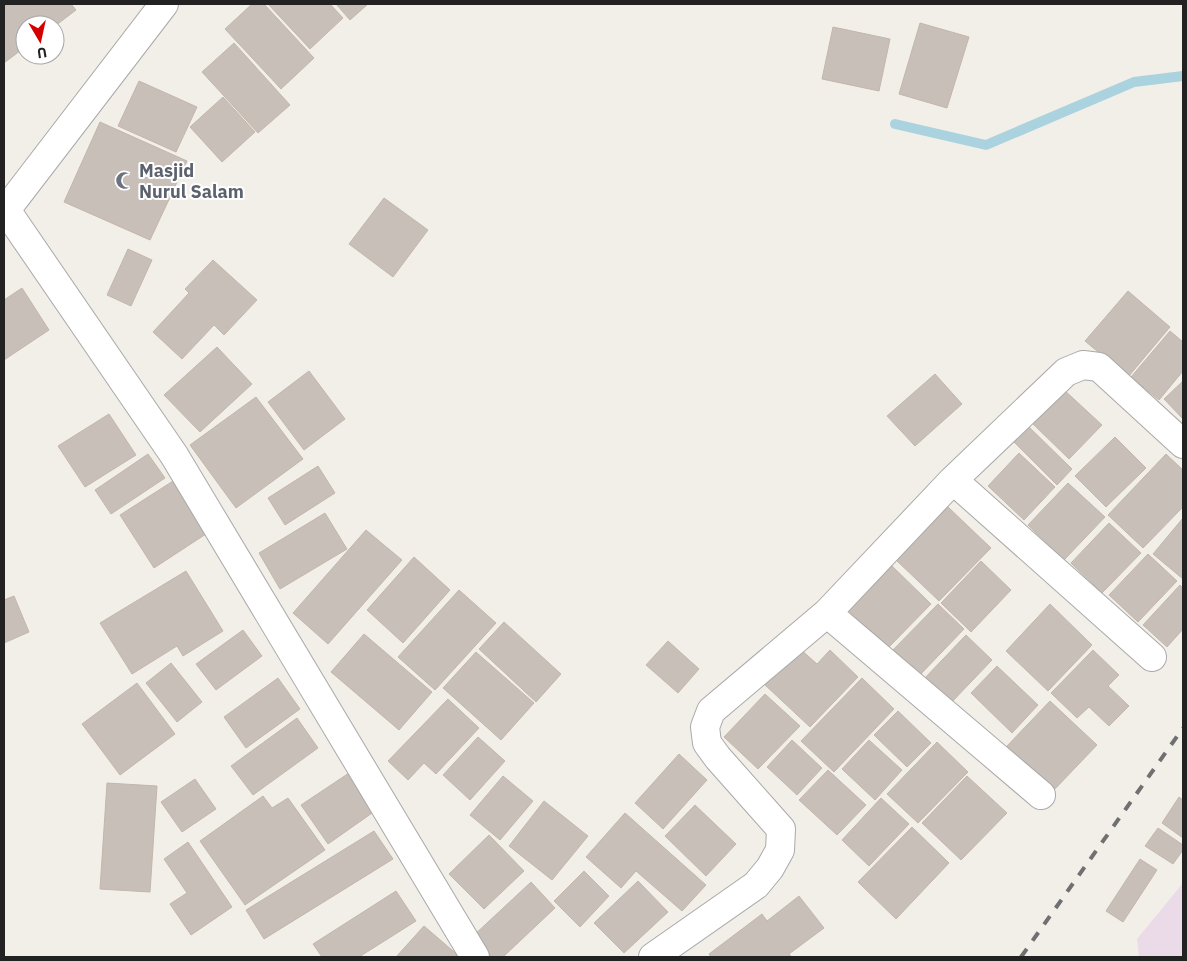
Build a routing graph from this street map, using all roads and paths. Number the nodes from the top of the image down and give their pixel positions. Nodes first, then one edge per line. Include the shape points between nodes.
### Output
1 (164, 4) edge
2 (5, 208) edge
3 (1183, 444) edge
4 (953, 480) junction
5 (828, 613) junction
6 (1152, 657) dead end
7 (1041, 794) dead end
8 (475, 957) edge
9 (653, 957) edge

1 - 2 street
2 - 8 street via 174,455
3 - 4 street via 1099,366 1083,365 1066,372
4 - 5 street
4 - 6 street
5 - 7 street
5 - 9 street via 711,711 705,727 708,743 718,758 781,829 780,850 756,885

